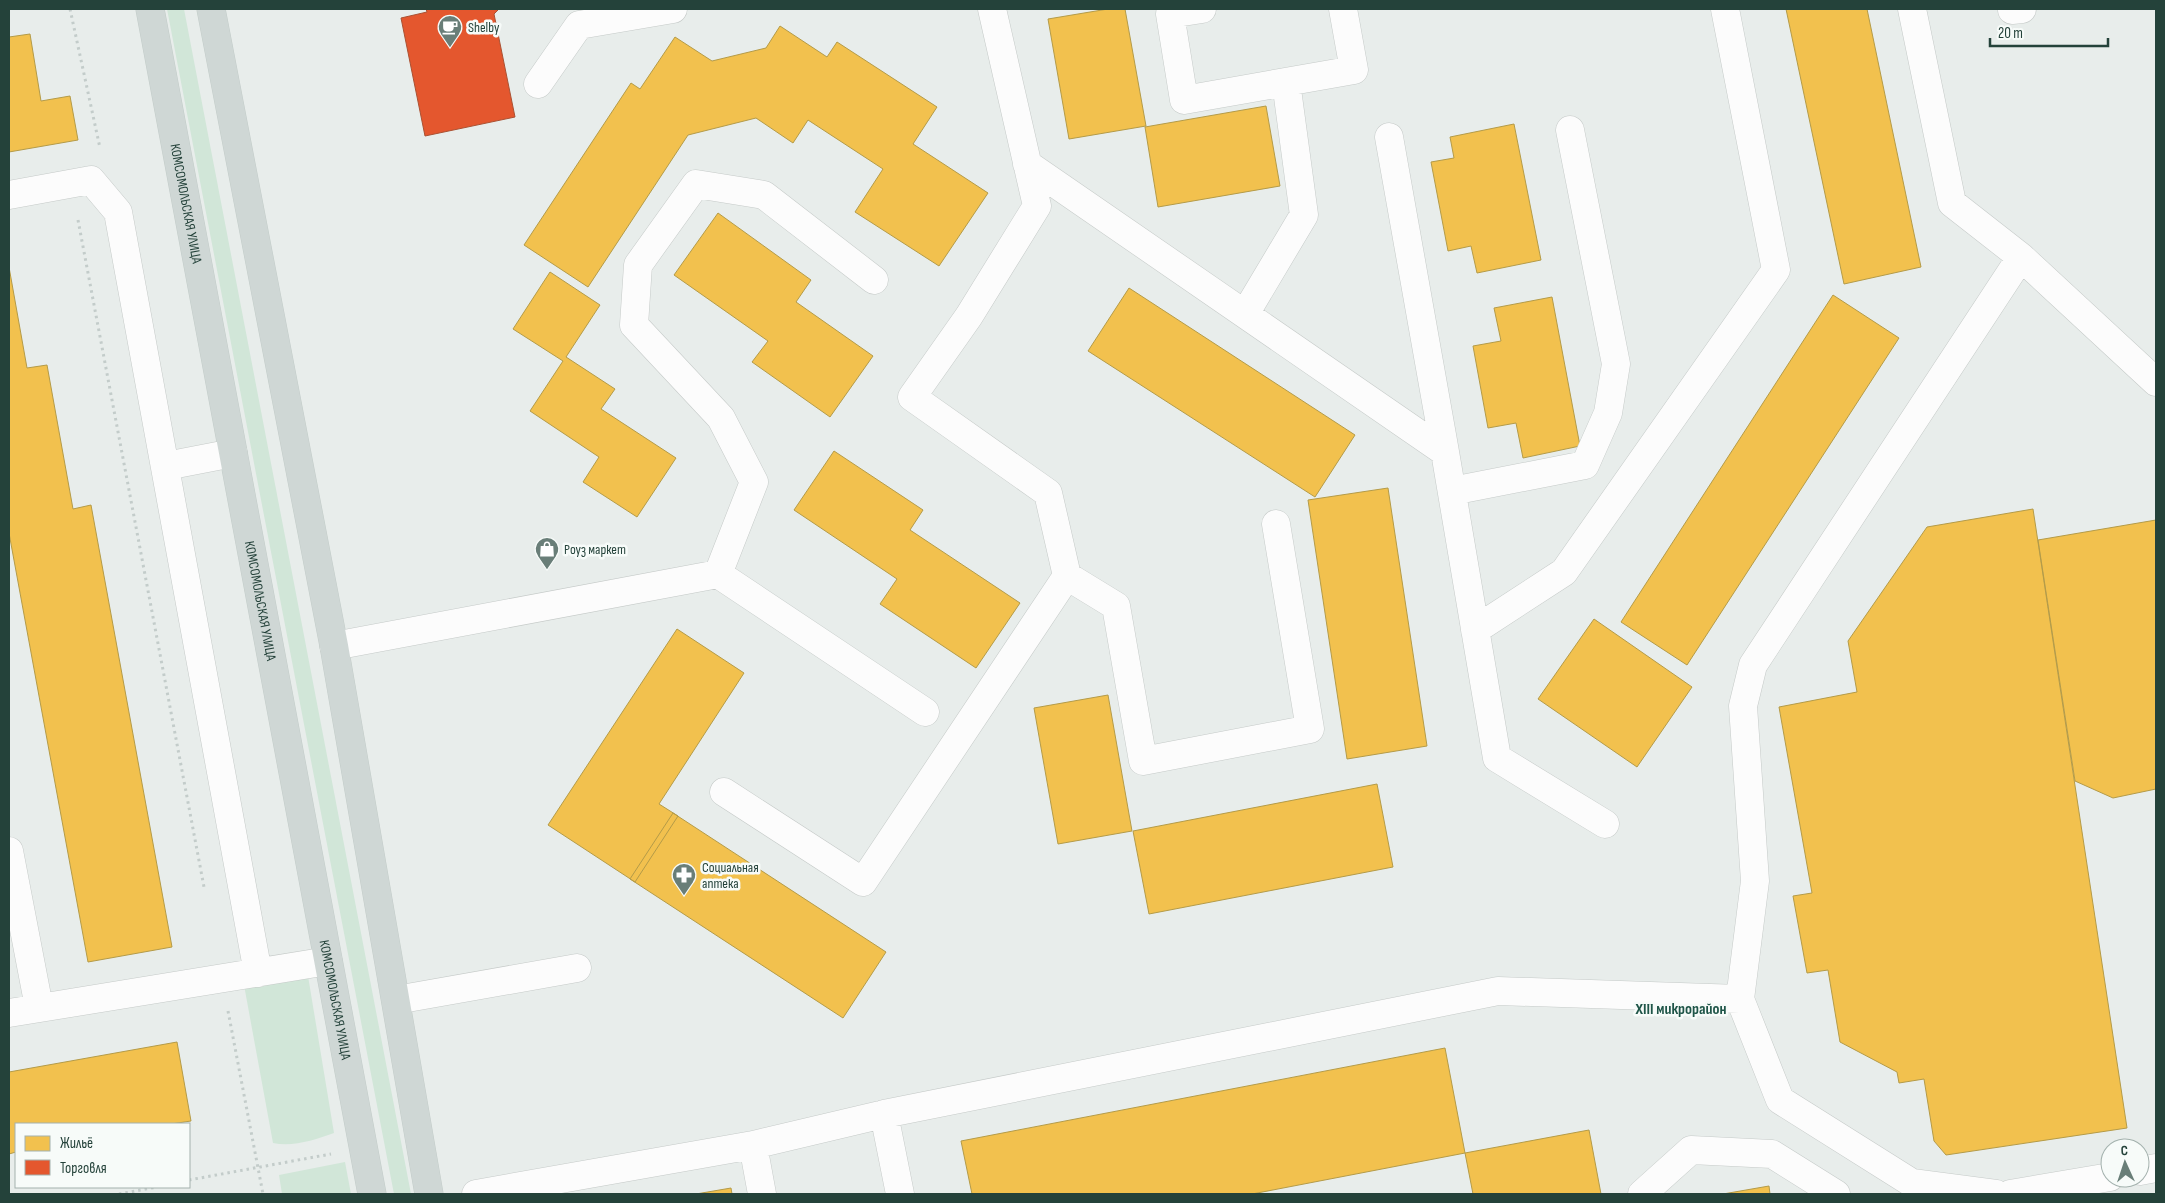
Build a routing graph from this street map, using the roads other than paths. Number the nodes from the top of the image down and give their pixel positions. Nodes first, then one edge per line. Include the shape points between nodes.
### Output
1 (150, 9) edge
2 (212, 9) edge
3 (673, 9) edge
4 (992, 9) edge
5 (1202, 9) edge
6 (1343, 9) edge
7 (1725, 9) edge
8 (1912, 9) edge
9 (1286, 82) junction
10 (538, 84) dead end
11 (1570, 130) dead end
12 (1390, 137) dead end
13 (1027, 164) junction
14 (9, 196) edge
15 (2021, 257) junction
16 (874, 280) dead end
17 (1245, 314) junction
18 (2156, 382) edge
19 (1445, 452) junction
20 (233, 453) junction
21 (166, 466) junction
22 (1452, 491) junction
23 (1276, 524) dead end
24 (718, 574) junction
25 (1067, 576) junction
26 (1475, 630) junction
27 (334, 646) junction
28 (925, 712) dead end
29 (724, 792) dead end
30 (1605, 824) dead end
31 (9, 851) edge
32 (328, 961) junction
33 (577, 968) dead end
34 (258, 973) junction
35 (1740, 999) junction
36 (396, 1000) junction
37 (40, 1007) junction
38 (9, 1013) edge
39 (884, 1114) junction
40 (752, 1145) junction
41 (2100, 1179) edge
42 (568, 1186) edge
43 (372, 1194) edge
44 (429, 1194) edge
45 (476, 1194) edge
46 (762, 1194) edge
47 (900, 1194) edge
48 (1642, 1194) edge
49 (1836, 1194) edge
50 (1996, 1194) edge
51 (2010, 1194) edge

1 - 20 main road, КОМСОМОЛЬСКАЯ УЛИЦА
2 - 27 main road
3 - 10 lane via 579,25
4 - 13 lane
5 - 9 lane via 1170,14 1184,100
6 - 9 lane via 1354,70
7 - 26 lane via 1776,270 1564,572
8 - 15 lane via 1952,203
9 - 17 lane via 1304,215
11 - 22 lane via 1616,364 1608,413 1585,465
12 - 19 lane
13 - 17 lane
13 - 25 lane via 1036,206 969,316 912,397 1048,492
14 - 21 lane via 91,180 118,212
15 - 18 lane
15 - 35 lane via 1754,664 1743,706 1755,881
16 - 24 lane via 764,195 696,184 638,265 634,325 721,418 754,482
17 - 19 lane
19 - 22 lane
20 - 21 lane
20 - 32 main road, КОМСОМОЛЬСКАЯ УЛИЦА
21 - 34 lane
22 - 26 lane
23 - 25 lane via 1310,729 1143,760 1116,606
24 - 27 lane
24 - 28 lane
25 - 29 lane via 863,882
26 - 30 lane via 1497,758
27 - 36 main road
31 - 37 lane
32 - 34 lane
32 - 43 main road, КОМСОМОЛЬСКАЯ УЛИЦА
33 - 36 lane
34 - 37 lane
35 - 39 lane via 1498,991
35 - 50 lane via 1780,1100 1912,1182
36 - 44 main road
37 - 38 lane
39 - 40 lane
39 - 47 lane
40 - 42 lane
40 - 46 lane
41 - 51 lane
42 - 45 lane
48 - 49 lane via 1691,1150 1772,1154

